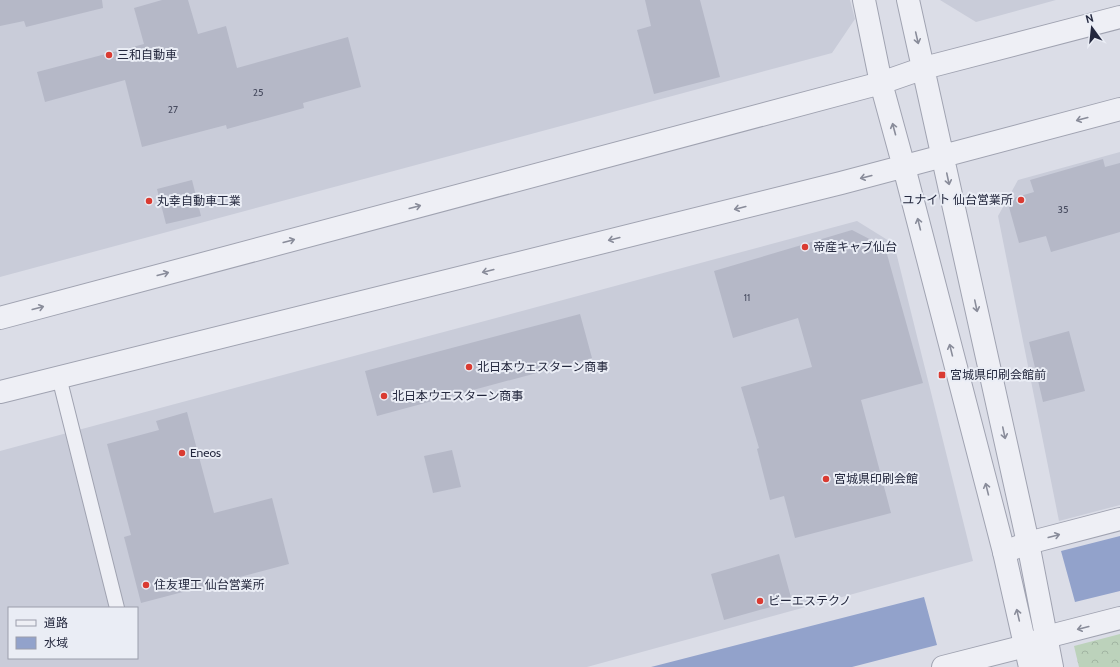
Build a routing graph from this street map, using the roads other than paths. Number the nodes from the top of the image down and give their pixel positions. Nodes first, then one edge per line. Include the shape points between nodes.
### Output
1 (864, 0) edge
2 (908, 0) edge
3 (1120, 17) edge
4 (924, 68) junction
5 (881, 83) junction
6 (1120, 109) edge
7 (943, 156) junction
8 (904, 167) junction
9 (0, 318) edge
10 (58, 377) junction
11 (0, 392) edge
12 (1120, 519) edge
13 (1028, 543) junction
14 (1004, 552) junction
15 (117, 607) edge
16 (1120, 618) edge
17 (1046, 637) junction
18 (1025, 646) junction
19 (943, 667) edge
20 (1030, 667) edge
21 (1052, 667) edge

1 - 5 street
2 -> 4 street
3 - 4 street
4 - 5 street
4 - 7 street
8 -> 5 street
9 -> 5 street
6 -> 7 street
7 - 8 street
7 -> 13 street
8 -> 10 street
14 -> 8 street
10 - 11 street
10 - 15 lane
13 -> 12 street
13 - 14 street
13 - 17 street
18 -> 14 street
16 -> 17 street
17 - 18 street
17 - 21 street
18 - 19 street
18 - 20 street

